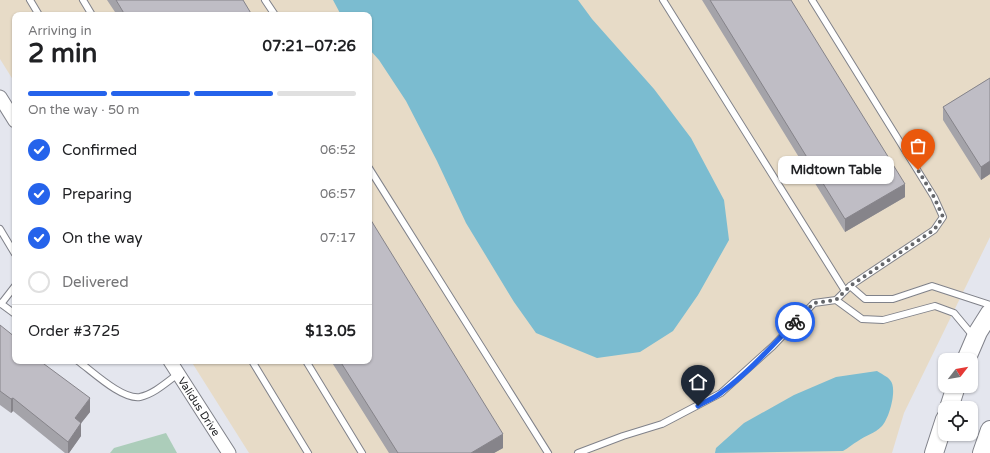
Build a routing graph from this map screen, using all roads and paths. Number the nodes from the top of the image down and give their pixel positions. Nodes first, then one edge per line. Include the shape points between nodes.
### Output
1 (30, 0) edge
2 (83, 0) edge
3 (265, 0) edge
4 (663, 0) edge
5 (812, 0) edge
6 (37, 12) edge
7 (90, 12) edge
8 (273, 12) edge
9 (0, 97) edge
10 (12, 116) edge
11 (372, 173) edge
12 (0, 229) edge
13 (12, 249) edge
14 (850, 286) junction
15 (12, 290) edge
16 (844, 291) junction
17 (836, 300) junction
18 (1, 303) edge
19 (990, 304) edge
20 (12, 312) edge
21 (990, 313) edge
22 (975, 339) junction
23 (969, 353) edge
24 (82, 364) edge
25 (172, 364) edge
26 (254, 364) edge
27 (308, 364) edge
28 (178, 374) junction
29 (990, 430) edge
30 (938, 441) edge
31 (229, 453) edge
32 (308, 453) edge
33 (362, 453) edge
34 (548, 453) edge
35 (578, 453) edge
36 (934, 453) edge
37 (982, 453) edge

1 - 6 lane
2 - 7 lane
3 - 8 lane
4 - 16 lane
5 - 14 lane via 934,197 943,217 934,230
9 - 10 street
11 - 34 lane
12 - 13 lane
14 - 16 lane
14 - 19 lane via 865,299 893,299 932,286
15 - 18 lane
16 - 17 lane
17 - 22 lane via 862,319 883,320 935,306 954,313
17 - 35 lane via 814,303 773,346 721,393 662,424
18 - 20 lane
21 - 22 main road
22 - 23 main road
24 - 28 lane via 118,391 140,397
25 - 28 street, Validus Drive
26 - 32 lane
27 - 33 lane
28 - 31 street, Validus Drive
29 - 37 main road
30 - 36 main road

